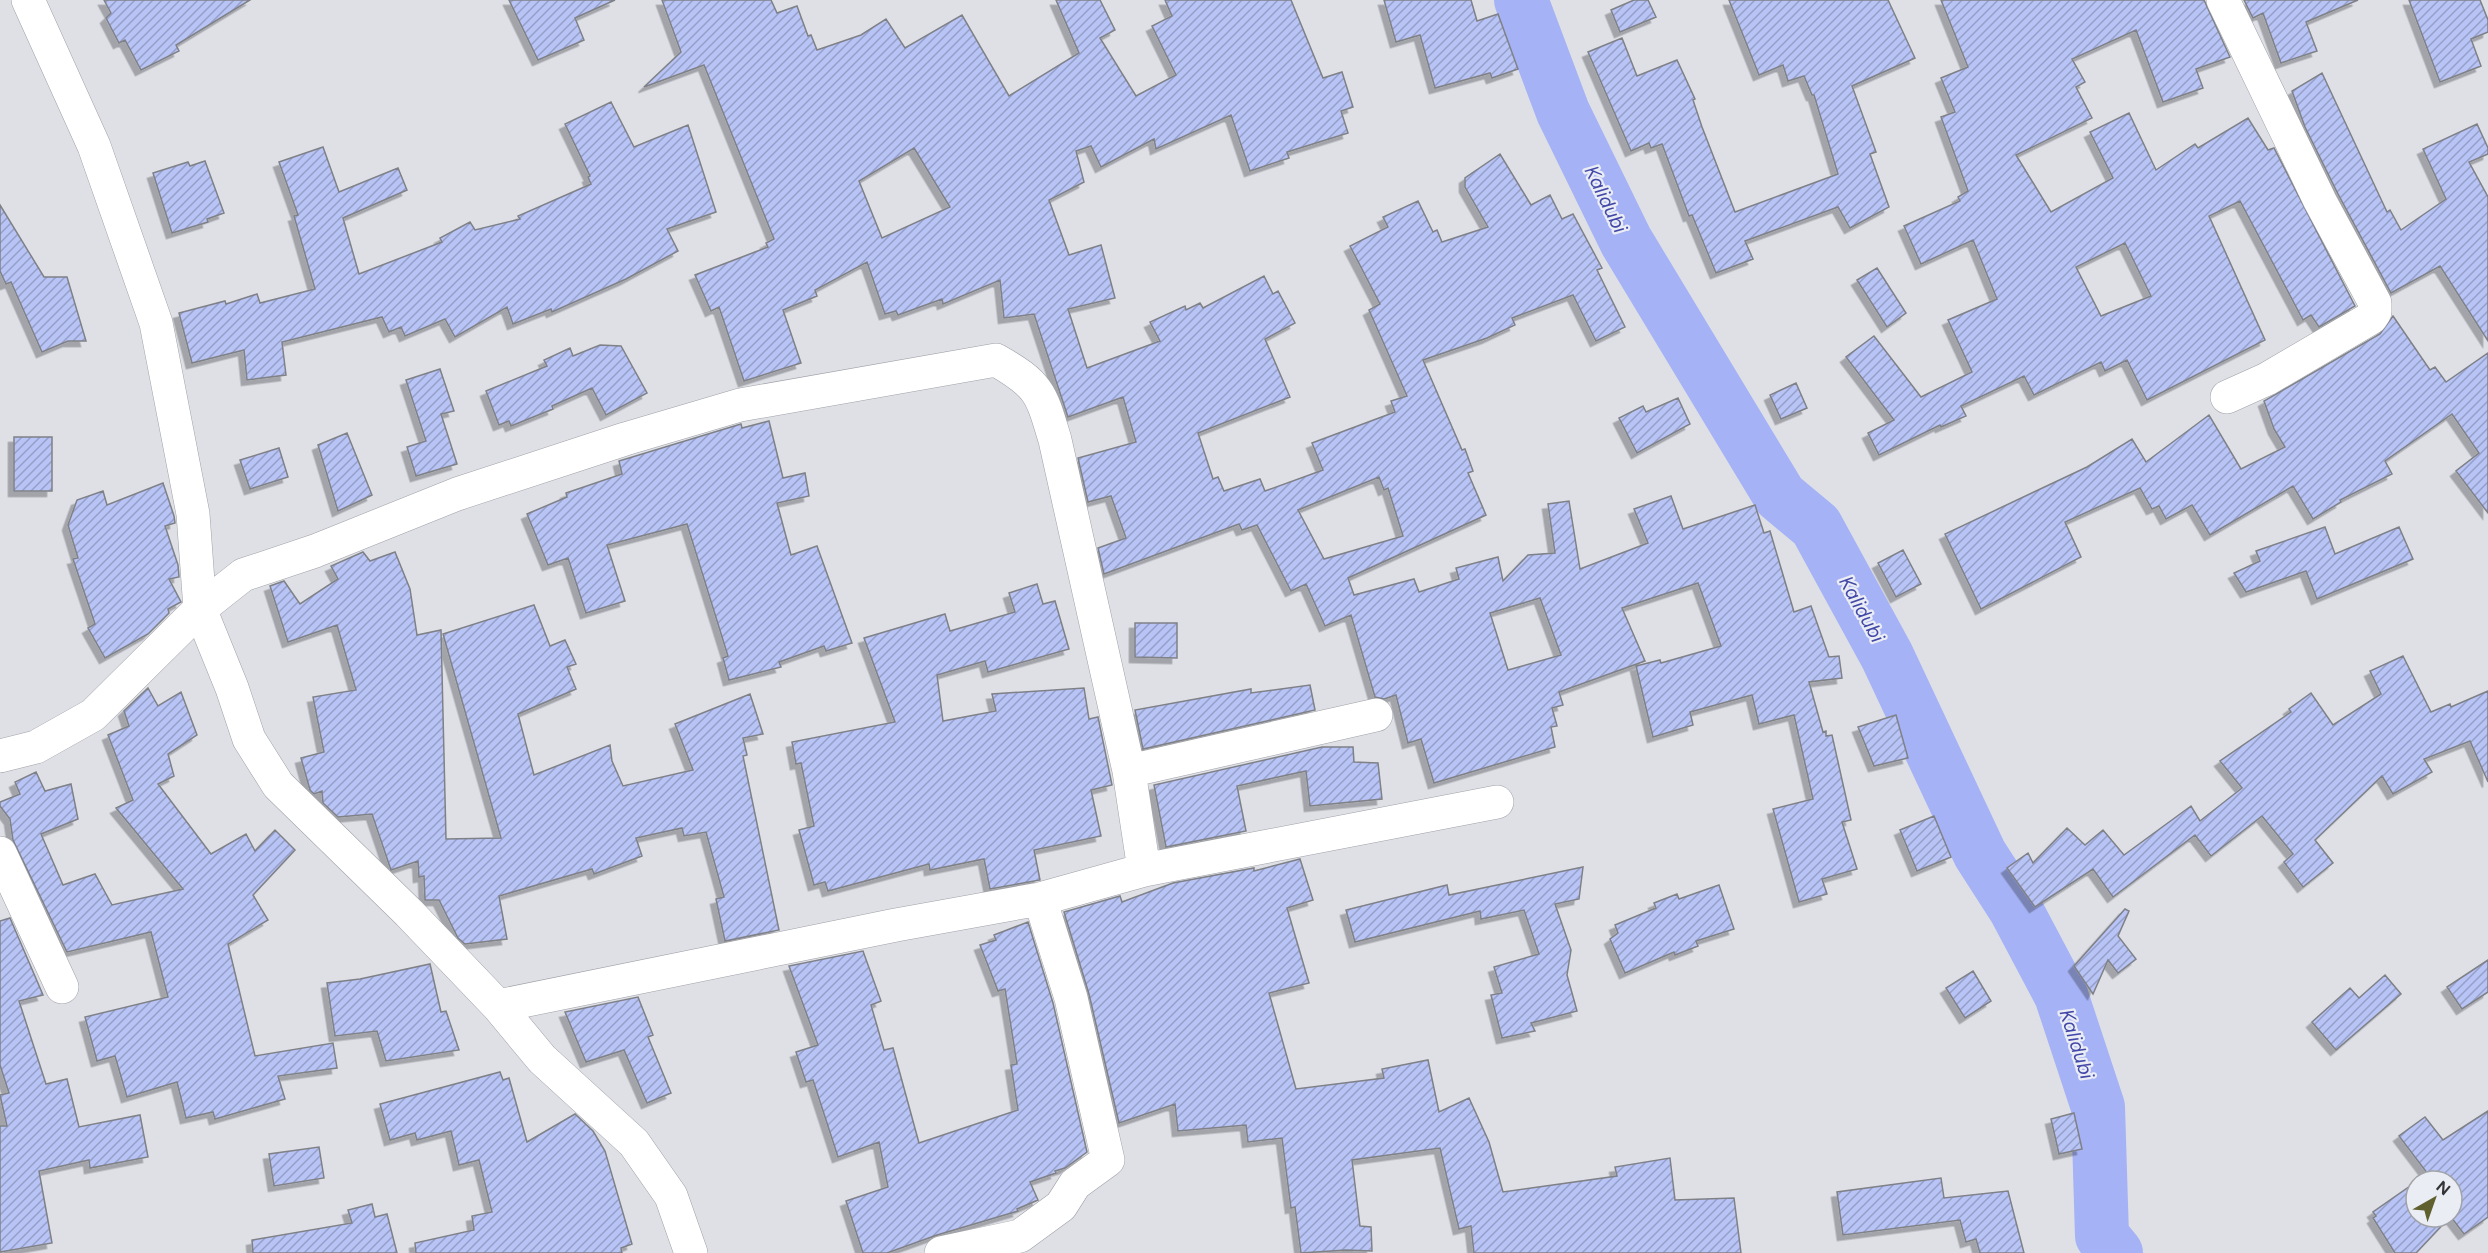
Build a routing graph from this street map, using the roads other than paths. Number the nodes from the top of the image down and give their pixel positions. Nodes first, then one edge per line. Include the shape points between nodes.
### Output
1 (6, 0) edge
2 (28, 0) edge
3 (2223, 0) edge
4 (0, 3) edge
5 (2228, 397) dead end
6 (200, 609) junction
7 (1376, 716) dead end
8 (0, 756) edge
9 (1129, 771) junction
10 (1497, 802) dead end
11 (0, 853) edge
12 (1144, 870) junction
13 (1040, 899) junction
14 (62, 987) dead end
15 (498, 1006) junction
16 (691, 1253) edge
17 (941, 1253) edge

1 - 4 street
2 - 6 street via 94,146 156,323 193,514
3 - 5 street via 2320,201 2375,303 2371,318 2267,380
6 - 8 street via 93,715 36,747
6 - 9 street via 243,574 315,551 457,494 625,439 740,405 996,360 1020,373 1041,395 1055,440
6 - 15 street via 249,739 278,785 409,912
7 - 9 street
9 - 12 street
10 - 12 street
11 - 14 street
12 - 13 street
13 - 15 street
13 - 17 street via 1071,998 1108,1160 1075,1184 1061,1206 1020,1236
15 - 16 street via 542,1059 634,1143 671,1196

